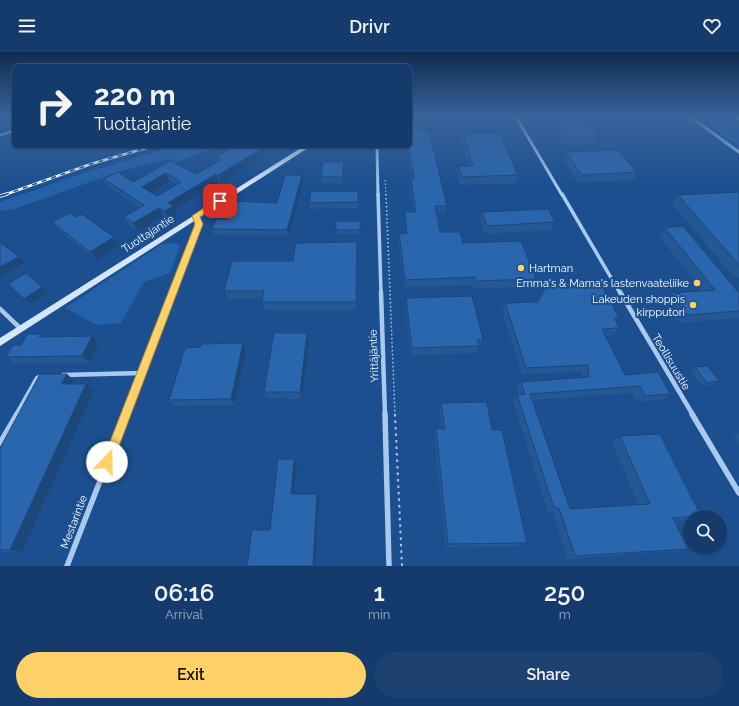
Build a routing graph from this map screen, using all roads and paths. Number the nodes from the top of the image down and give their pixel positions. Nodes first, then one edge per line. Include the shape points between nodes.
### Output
1 (529, 139) edge
2 (721, 139) edge
3 (305, 148) edge
4 (377, 148) edge
5 (739, 152) edge
6 (384, 174) dead end
7 (196, 216) junction
8 (0, 309) edge
9 (21, 329) junction
10 (0, 342) edge
11 (142, 373) junction
12 (59, 375) edge
13 (51, 376) edge
14 (0, 443) edge
15 (739, 493) edge
16 (67, 566) edge
17 (389, 566) edge
18 (402, 566) edge

1 - 15 street, Teollisuustie
2 - 5 street
3 - 7 street, Tuottajantie
4 - 17 street, Yrittäjäntie
6 - 18 path
7 - 9 street, Tuottajantie
7 - 11 street, Mestarintie via 199,224
8 - 9 street
9 - 10 street, Tuottajantie
11 - 12 street
11 - 16 street, Mestarintie
13 - 14 street via 37,378

